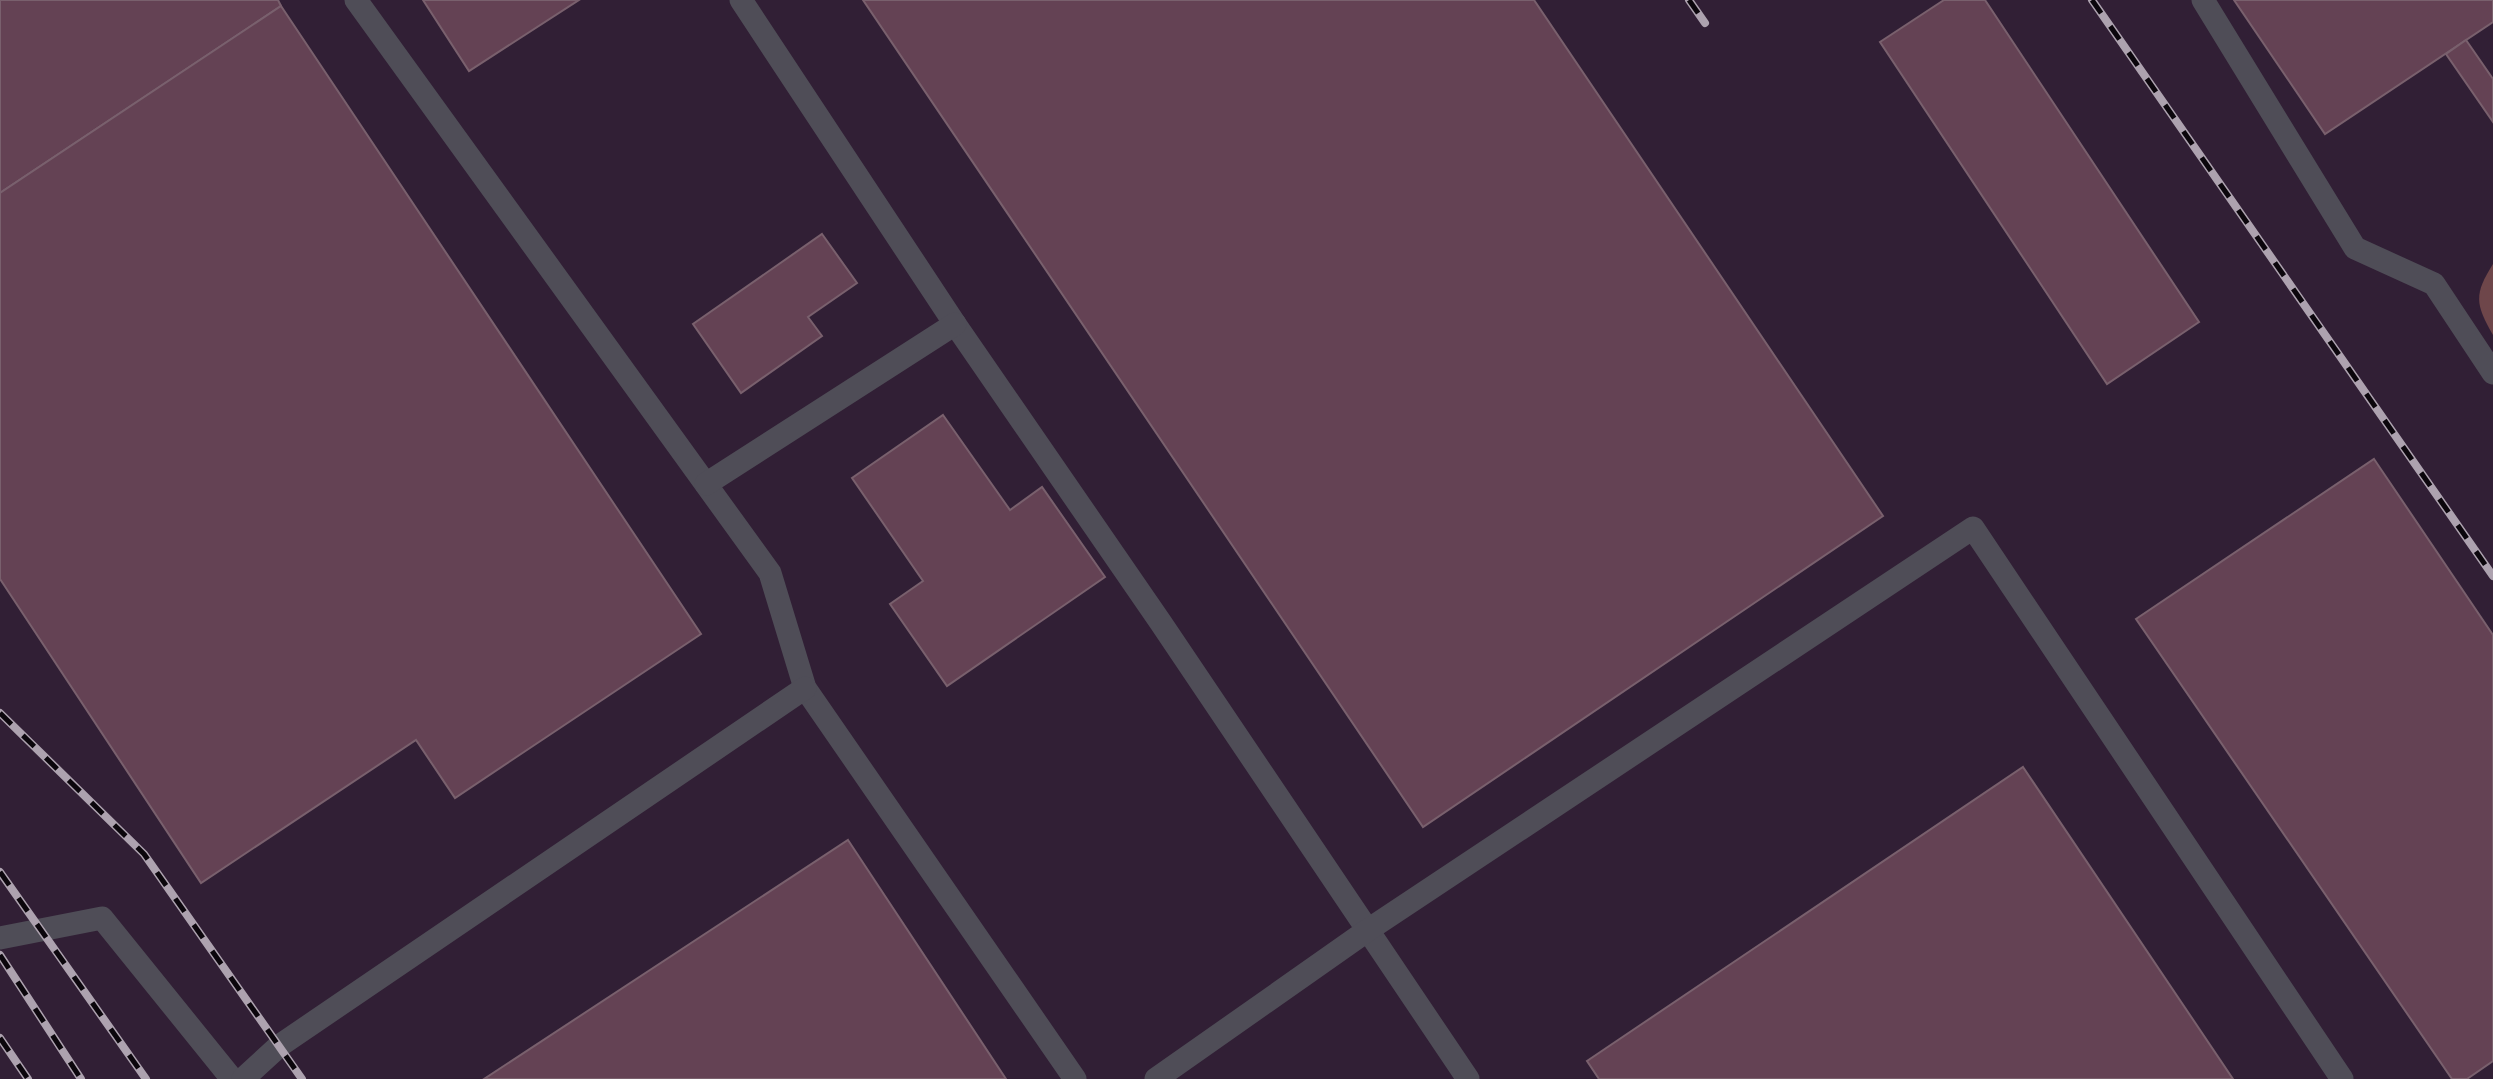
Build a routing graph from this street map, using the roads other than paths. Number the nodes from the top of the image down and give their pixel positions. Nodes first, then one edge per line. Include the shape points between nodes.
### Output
1 (356, 0) edge
2 (741, 0) edge
3 (2203, 0) edge
4 (955, 324) junction
5 (2493, 373) edge
6 (706, 484) junction
7 (805, 688) junction
8 (1368, 930) junction
9 (0, 938) edge
10 (232, 1079) edge
11 (243, 1079) edge
12 (1075, 1079) edge
13 (1156, 1079) edge
14 (1468, 1079) edge
15 (2342, 1079) edge

1 - 6 lane
2 - 4 lane
3 - 5 lane via 2355,248 2434,284
4 - 6 lane
4 - 8 lane
6 - 7 lane via 770,573
7 - 11 lane via 279,1046
7 - 12 lane
8 - 13 lane
8 - 14 lane
8 - 15 lane via 1973,528
9 - 10 lane via 102,918

